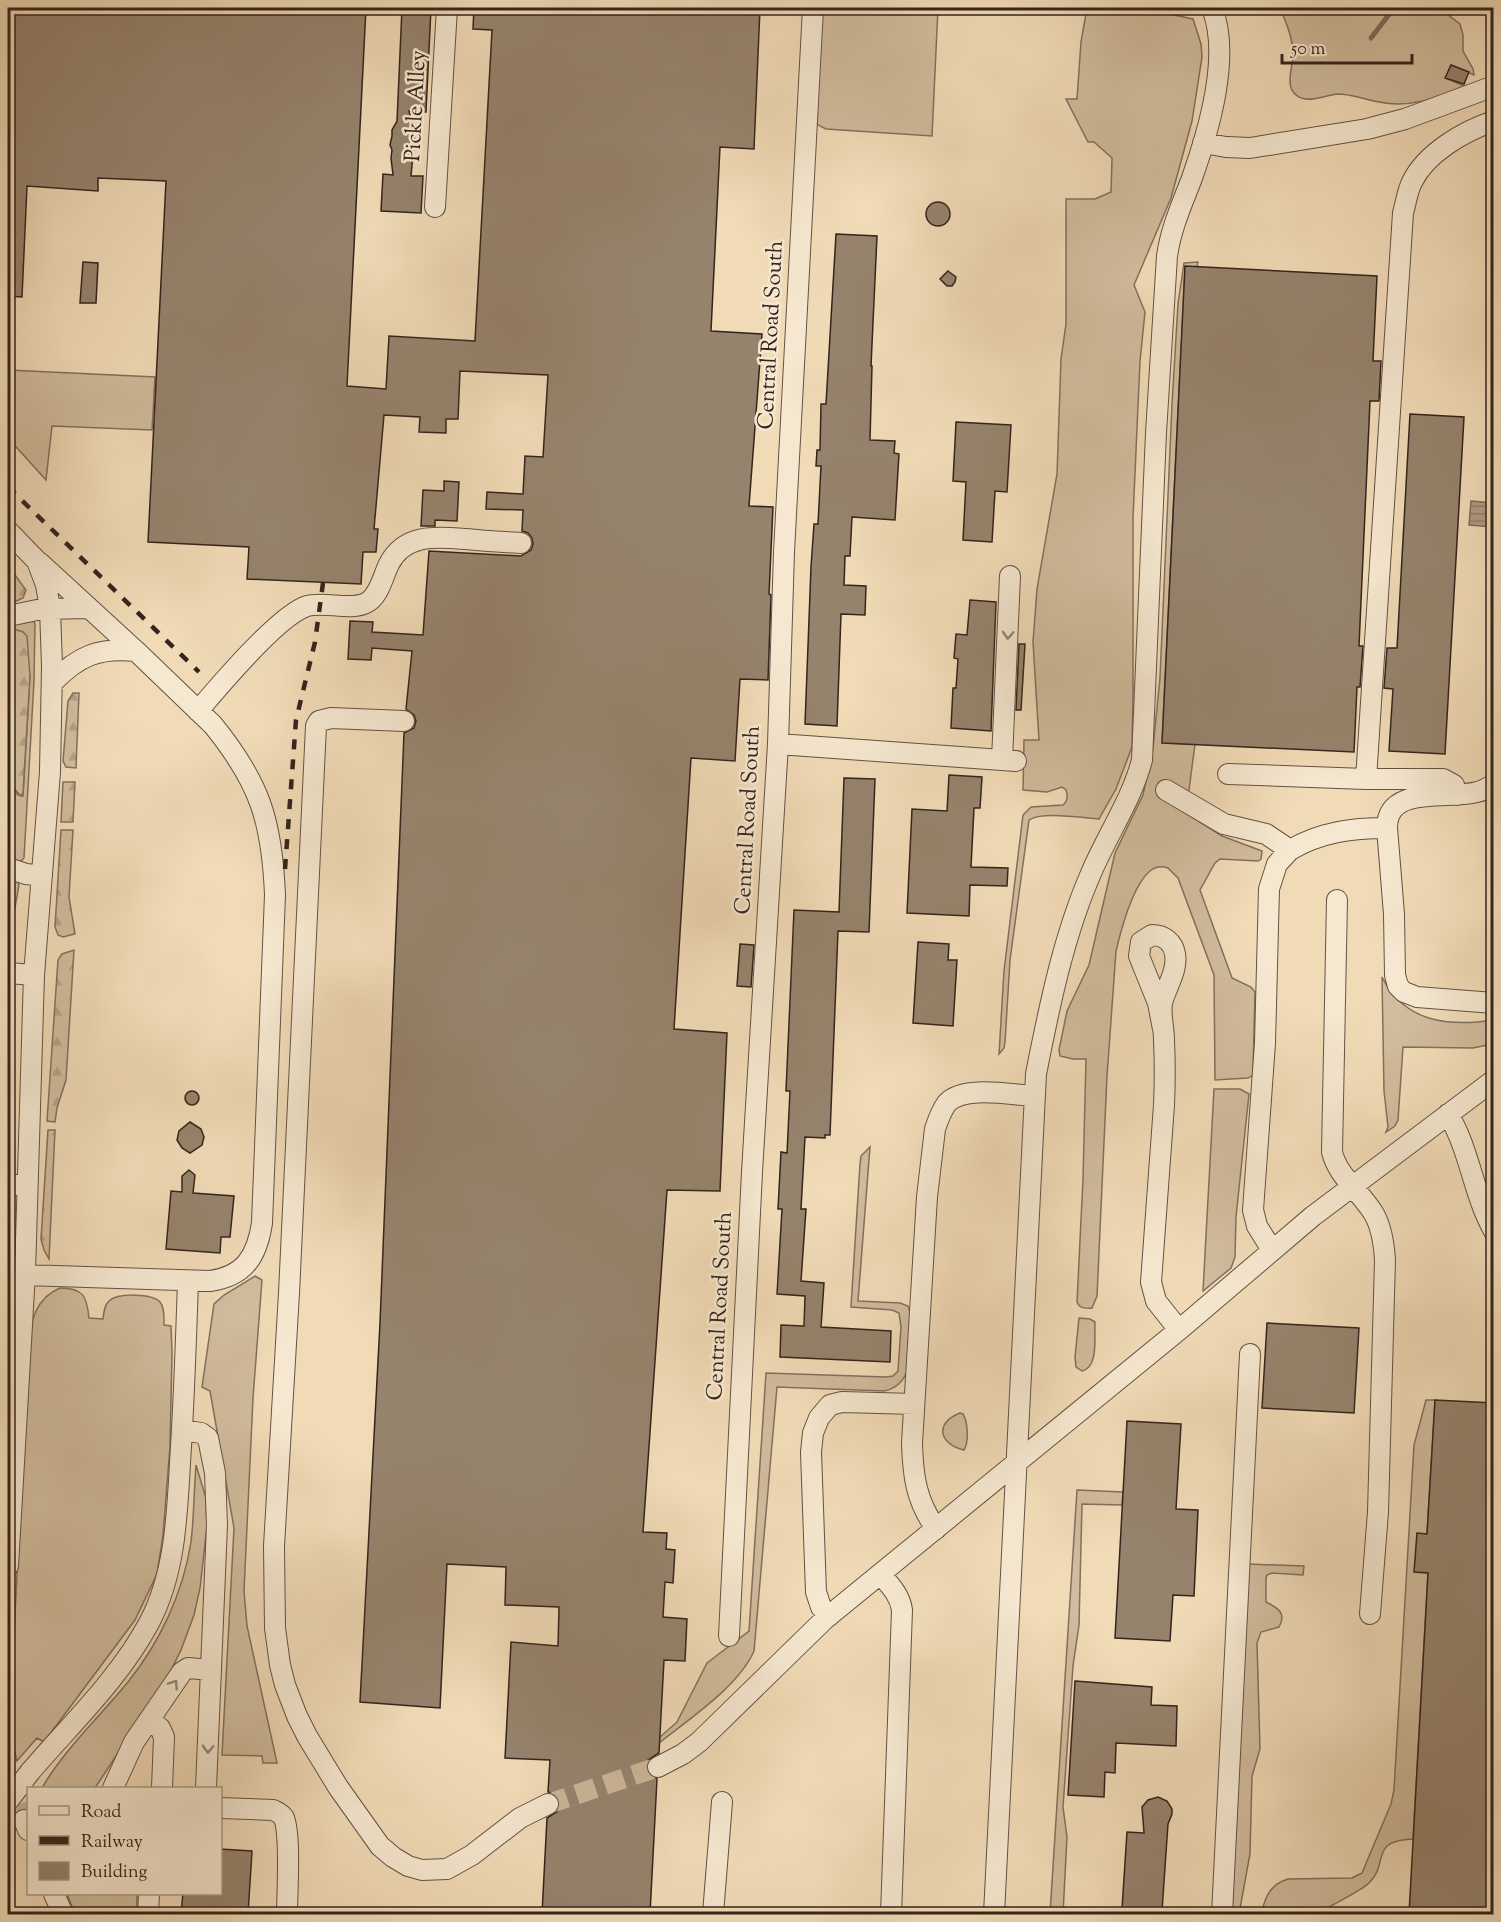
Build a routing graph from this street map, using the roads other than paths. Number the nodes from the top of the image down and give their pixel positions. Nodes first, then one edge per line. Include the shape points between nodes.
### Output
1 (447, 8) edge
2 (813, 8) edge
3 (1212, 8) edge
4 (1494, 86) edge
5 (1494, 121) edge
6 (1203, 143) junction
7 (435, 207) dead end
8 (8, 531) edge
9 (521, 543) dead end
10 (37, 561) junction
11 (1010, 576) dead end
12 (50, 608) junction
13 (88, 608) junction
14 (8, 616) edge
15 (136, 651) junction
16 (52, 683) junction
17 (198, 711) junction
18 (404, 720) dead end
19 (778, 744) junction
20 (1228, 774) dead end
21 (1366, 779) junction
22 (1494, 784) edge
23 (1166, 790) dead end
24 (1458, 795) junction
25 (1387, 828) junction
26 (1290, 850) junction
27 (8, 867) edge
28 (42, 876) junction
29 (1337, 900) dead end
30 (8, 973) edge
31 (34, 975) junction
32 (1494, 1002) edge
33 (1163, 1029) dead end
34 (1494, 1080) edge
35 (1034, 1096) junction
36 (1448, 1113) junction
37 (17, 1185) edge
38 (1352, 1186) junction
39 (1494, 1231) edge
40 (1272, 1250) junction
41 (25, 1275) junction
42 (188, 1281) junction
43 (1179, 1330) junction
44 (1250, 1354) dead end
45 (914, 1404) junction
46 (182, 1430) junction
47 (1017, 1462) junction
48 (936, 1529) junction
49 (8, 1566) edge
50 (880, 1574) junction
51 (1370, 1614) dead end
52 (829, 1616) junction
53 (729, 1636) dead end
54 (211, 1670) junction
55 (150, 1720) junction
56 (658, 1767) tunnel mouth
57 (113, 1787) edge
58 (162, 1787) edge
59 (206, 1787) edge
60 (8, 1801) edge
61 (722, 1802) dead end
62 (548, 1804) tunnel mouth
63 (222, 1808) edge
64 (55, 1895) edge
65 (149, 1895) edge
66 (63, 1914) edge
67 (148, 1914) edge
68 (287, 1914) edge
69 (713, 1914) edge
70 (891, 1914) edge
71 (994, 1914) edge
72 (1222, 1914) edge

1 - 7 lane, Pickle Alley
2 - 19 lane, Central Road South via 784,552
3 - 6 lane via 1220,39
4 - 6 lane via 1367,129 1250,148
5 - 21 lane via 1461,137 1428,161 1411,184 1403,213
6 - 35 lane via 1172,229 1167,256 1142,760 1075,917
8 - 10 lane
9 - 17 lane via 430,537 409,543 392,559 370,600 362,605 313,605 290,615
10 - 12 lane
10 - 13 lane
11 -> 19 lane via 1009,760
12 - 13 lane
12 - 14 lane
12 - 16 lane
13 - 15 lane
15 - 16 lane via 92,654 72,664
15 - 17 lane
16 - 28 lane
17 - 42 lane via 240,761 261,802 271,842 275,895 260,1235 242,1269 217,1280
18 - 62 lane via 331,717 319,721 315,732 274,1546 277,1646 285,1685 307,1736 372,1837 408,1866 447,1869 520,1818
19 - 53 lane, Central Road South
20 - 21 lane
21 - 24 lane via 1443,779 1454,785
22 - 24 lane
23 - 26 lane via 1224,824 1266,834
24 - 25 lane via 1422,796 1405,801 1390,814
25 - 26 lane via 1328,834
25 - 32 lane via 1398,986 1417,997
26 - 40 lane via 1274,869 1269,889 1265,1043 1253,1210 1257,1226
27 - 28 lane
28 - 31 lane
29 - 38 lane via 1331,1144 1335,1164
30 - 31 lane
31 - 37 lane
33 - 43 lane via 1164,1105 1151,1282 1156,1301
34 - 36 lane
35 - 45 lane via 961,1094 947,1103 938,1118 927,1197
35 - 47 lane
36 - 38 lane
36 - 39 lane
37 - 41 lane
38 - 40 lane
38 - 51 lane via 1379,1225 1385,1260 1378,1512
40 - 43 lane
41 - 42 lane
41 - 49 lane
42 - 46 lane
43 - 47 lane
44 - 72 lane
45 - 48 lane via 913,1474 923,1509
45 - 52 lane via 836,1403 825,1409 816,1425 811,1452 816,1592
46 - 54 lane via 208,1438 215,1473 217,1526
46 - 60 lane, bridge via 172,1547 153,1615 115,1673
47 - 48 lane
47 - 71 lane
48 - 50 lane
50 - 52 lane
50 - 70 lane via 901,1600 902,1623
52 - 56 lane via 699,1742
55 -> 54 lane via 185,1669
54 -> 59 lane
55 - 57 lane via 130,1749
55 - 58 lane via 164,1737
61 - 69 lane
63 - 68 lane via 273,1810 284,1818
64 - 66 lane
65 - 67 lane

